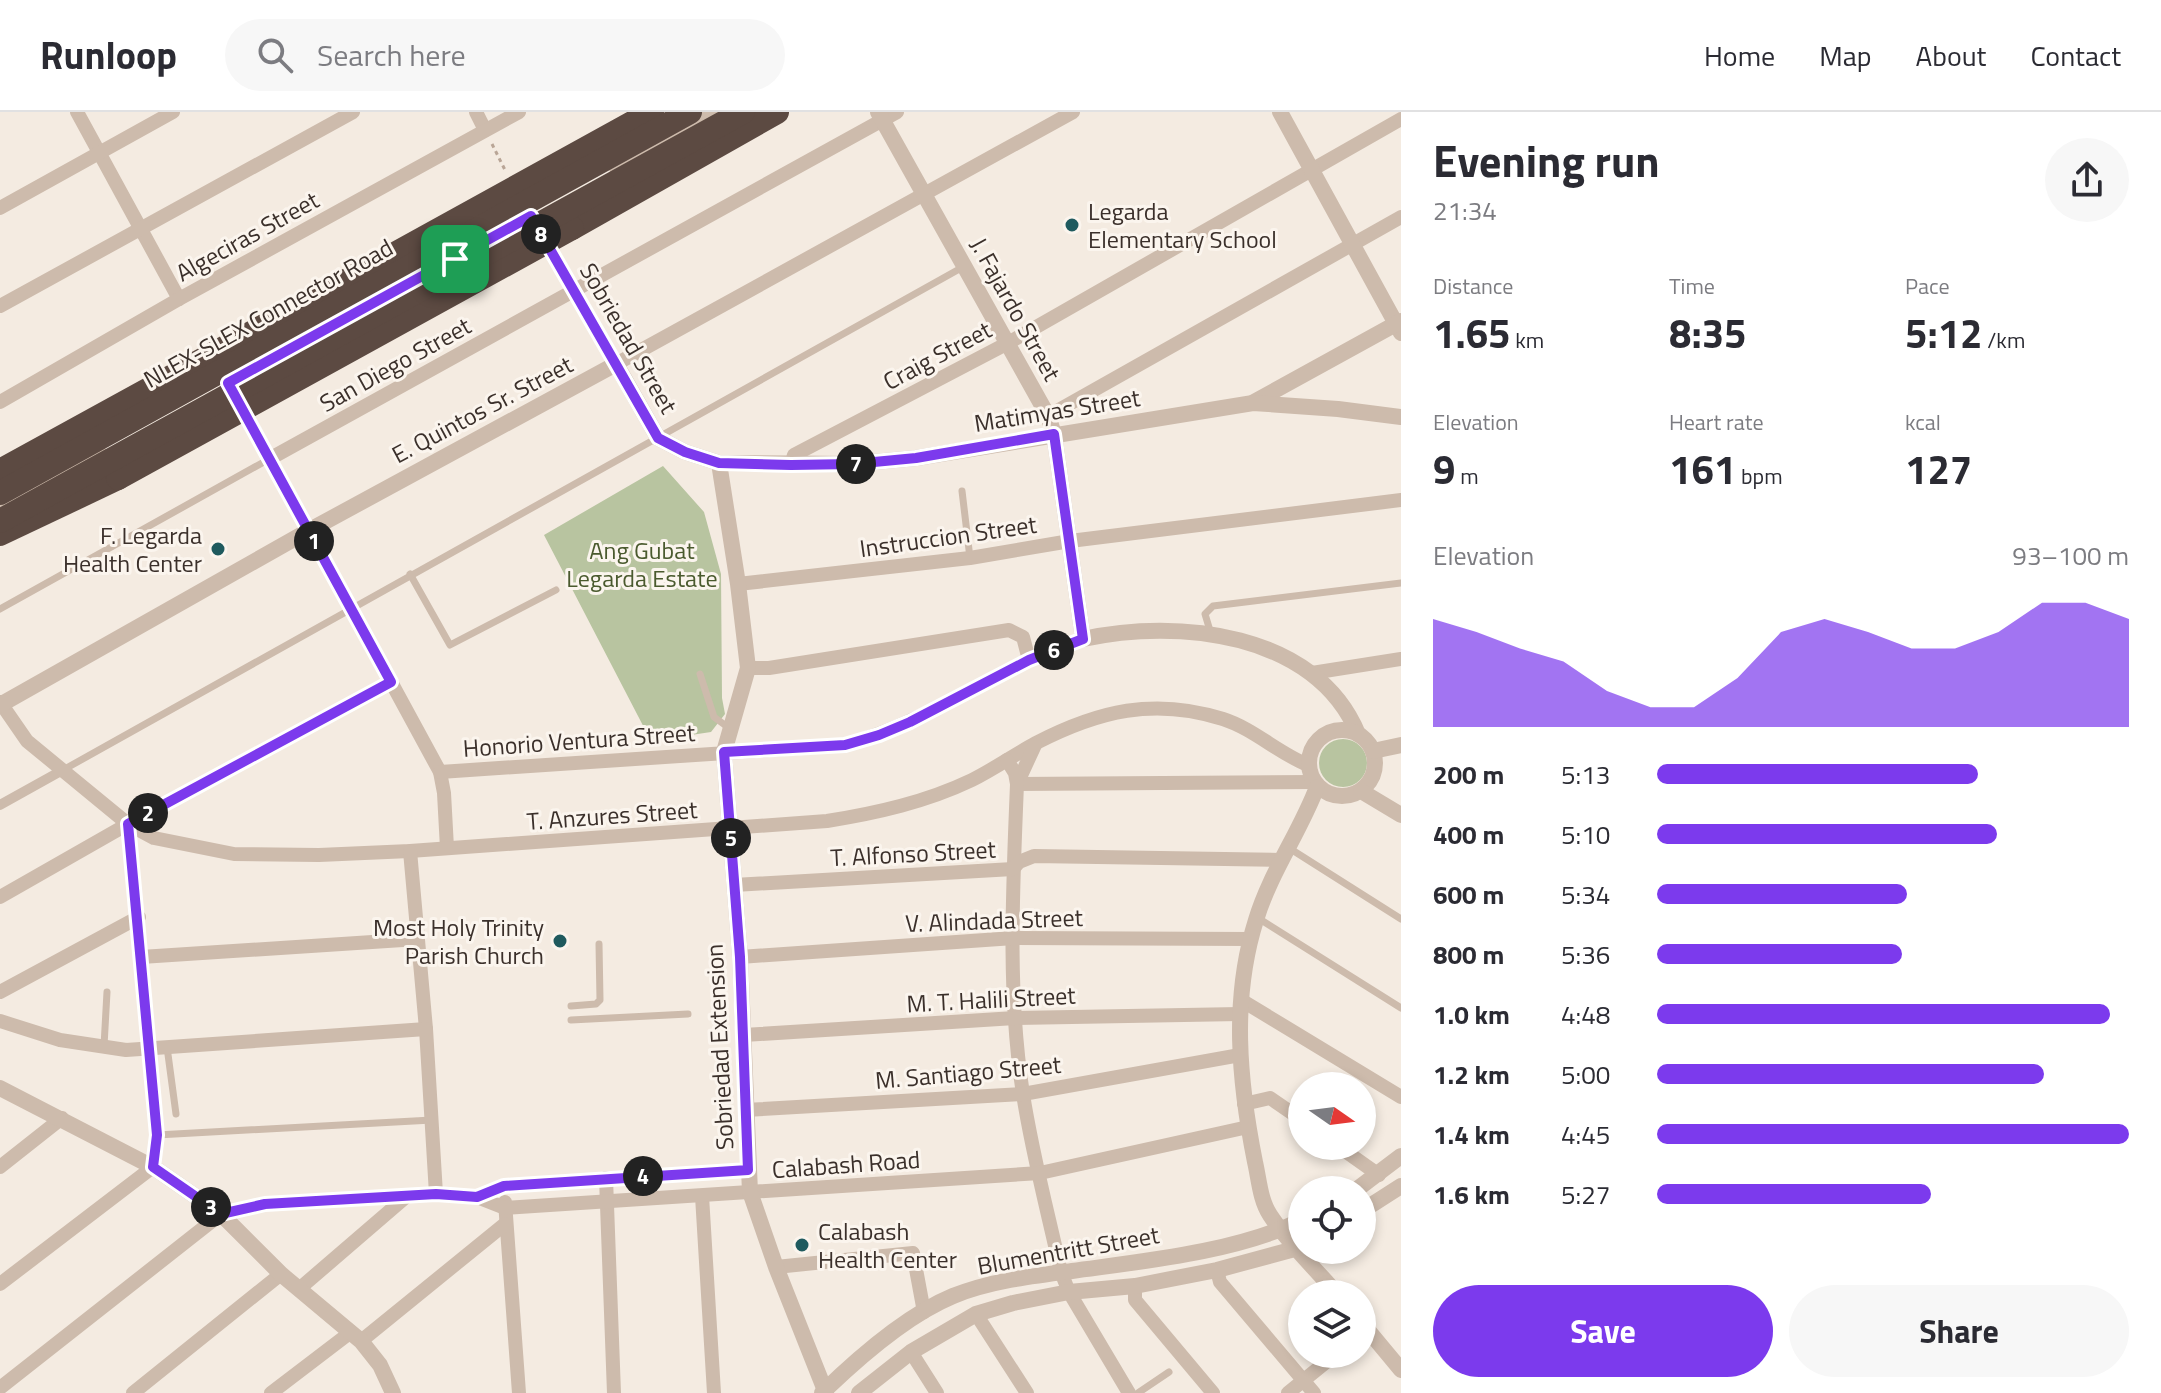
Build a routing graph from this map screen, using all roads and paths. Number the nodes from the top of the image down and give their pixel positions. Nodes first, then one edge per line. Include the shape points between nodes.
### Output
1 (77, 112) edge
2 (173, 112) edge
3 (353, 112) edge
4 (476, 112) edge
5 (519, 112) edge
6 (652, 112) edge
7 (690, 112) edge
8 (717, 112) edge
9 (743, 112) edge
10 (777, 112) edge
11 (1073, 112) edge
12 (1280, 112) edge
13 (886, 115) edge
14 (1401, 119) edge
15 (485, 130) junction
16 (101, 152) junction
17 (1311, 168) junction
18 (924, 195) junction
19 (0, 208) edge
20 (531, 216) junction
21 (1401, 217) edge
22 (140, 228) junction
23 (1351, 244) junction
24 (965, 265) junction
25 (573, 290) junction
26 (179, 299) junction
27 (0, 306) edge
28 (1399, 326) edge
29 (1008, 343) junction
30 (616, 364) junction
31 (228, 383) junction
32 (0, 402) edge
33 (1253, 403) junction
34 (1048, 416) junction
35 (1401, 417) edge
36 (1054, 434) junction
37 (658, 438) junction
38 (271, 458) junction
39 (719, 463) junction
40 (791, 465) junction
41 (0, 471) edge
42 (962, 491) dead end
43 (0, 493) edge
44 (1401, 500) edge
45 (0, 507) edge
46 (0, 521) edge
47 (308, 531) junction
48 (0, 534) edge
49 (1070, 541) junction
50 (970, 558) junction
51 (410, 574) junction
52 (1401, 583) edge
53 (738, 584) junction
54 (556, 590) dead end
55 (351, 606) junction
56 (0, 609) edge
57 (1211, 634) junction
58 (1083, 639) junction
59 (1401, 659) edge
60 (1029, 660) junction
61 (748, 668) junction
62 (1312, 673) junction
63 (700, 674) dead end
64 (391, 682) junction
65 (0, 703) edge
66 (731, 729) junction
67 (1358, 734) junction
68 (1035, 744) junction
69 (1401, 745) edge
70 (1373, 751) junction
71 (724, 752) junction
72 (1007, 760) junction
73 (1308, 765) junction
74 (61, 771) junction
75 (440, 772) junction
76 (1017, 784) junction
77 (1316, 784) junction
78 (1361, 791) junction
79 (0, 805) edge
80 (1401, 815) edge
81 (128, 824) junction
82 (730, 829) junction
83 (447, 848) junction
84 (410, 851) junction
85 (1286, 854) junction
86 (1013, 869) junction
87 (734, 885) junction
88 (0, 897) edge
89 (1257, 916) junction
90 (139, 917) junction
91 (1401, 919) edge
92 (1014, 938) junction
93 (418, 939) junction
94 (1250, 939) junction
95 (599, 944) dead end
96 (141, 957) junction
97 (740, 957) junction
98 (0, 992) edge
99 (107, 992) dead end
100 (571, 1006) dead end
101 (1241, 1007) junction
102 (1401, 1008) edge
103 (688, 1014) dead end
104 (1015, 1018) junction
105 (571, 1020) dead end
106 (0, 1021) edge
107 (426, 1029) junction
108 (744, 1035) junction
109 (104, 1046) junction
110 (167, 1047) junction
111 (150, 1048) junction
112 (1240, 1055) junction
113 (0, 1088) edge
114 (1023, 1094) junction
115 (1401, 1097) edge
116 (1244, 1104) junction
117 (745, 1110) junction
118 (1288, 1110) edge
119 (176, 1114) dead end
120 (62, 1118) junction
121 (432, 1120) junction
122 (1248, 1127) junction
123 (157, 1135) junction
124 (1401, 1156) edge
125 (1358, 1160) edge
126 (0, 1167) edge
127 (153, 1167) junction
128 (748, 1170) junction
129 (1040, 1173) junction
130 (1379, 1175) junction
131 (1376, 1177) edge
132 (606, 1178) junction
133 (504, 1186) junction
134 (1400, 1187) edge
135 (750, 1192) junction
136 (436, 1194) junction
137 (408, 1196) junction
138 (702, 1196) junction
139 (477, 1197) junction
140 (607, 1202) junction
141 (1376, 1202) edge
142 (505, 1208) junction
143 (221, 1214) junction
144 (505, 1224) junction
145 (1288, 1227) edge
146 (1282, 1230) junction
147 (1288, 1236) edge
148 (1288, 1251) edge
149 (1313, 1264) edge
150 (776, 1267) junction
151 (1217, 1270) junction
152 (1061, 1272) junction
153 (281, 1274) junction
154 (1326, 1280) edge
155 (0, 1284) edge
156 (1135, 1286) junction
157 (299, 1289) junction
158 (1069, 1292) junction
159 (924, 1312) junction
160 (976, 1314) junction
161 (356, 1336) junction
162 (1376, 1342) edge
163 (911, 1352) junction
164 (1319, 1368) edge
165 (1401, 1370) edge
166 (1169, 1372) dead end
167 (1304, 1380) junction
168 (0, 1388) edge
169 (824, 1392) edge
170 (133, 1393) edge
171 (271, 1393) edge
172 (393, 1393) edge
173 (519, 1393) edge
174 (614, 1393) edge
175 (714, 1393) edge
176 (859, 1393) edge
177 (937, 1393) edge
178 (1027, 1393) edge
179 (1129, 1393) edge
180 (1138, 1393) edge
181 (1213, 1393) edge
182 (1288, 1393) edge
183 (1314, 1393) edge

1 - 16 street
2 - 16 street
3 - 22 street
4 - 15 street
5 - 15 street, Algeciras Street
6 - 41 highway, bridge
7 - 43 highway, NLEX-SLEX Connector Road, bridge
8 - 20 street
9 - 46 highway, bridge
10 - 48 highway, bridge via 188,442
11 - 18 street, E. Quintos Sr. Street
12 - 17 street
13 - 18 street, J. Fajardo Street
13 - 25 street, San Diego Street
14 - 17 street, Craig Street
15 - 26 street, Algeciras Street
16 - 19 street
16 - 22 street
17 - 23 street
17 - 29 street, Craig Street
18 - 24 street, J. Fajardo Street
18 - 30 street, E. Quintos Sr. Street
20 - 25 street, Sobriedad Street
20 - 31 street
21 - 23 street
22 - 26 street
22 - 27 street
23 - 28 street
23 - 34 street
24 - 29 street, J. Fajardo Street
24 - 37 lane
25 - 30 street, Sobriedad Street
25 - 38 street, San Diego Street
26 - 32 street, Algeciras Street
28 - 33 street
29 - 34 street, J. Fajardo Street
29 - 40 street, Craig Street via 794,455
30 - 37 street, Sobriedad Street
30 - 47 street, E. Quintos Sr. Street
31 - 38 street
31 - 45 street
33 - 35 street, Matimyas Street
33 - 36 street, Matimyas Street
34 - 36 street, J. Fajardo Street
36 - 40 street, Matimyas Street via 916,458
36 - 49 street, J. Fajardo Street
37 - 39 street, Sobriedad Street
37 - 51 lane
38 - 47 street
38 - 56 lane, San Diego Street
39 - 40 street, Matimyas Street
39 - 53 street
42 - 50 lane
44 - 49 street, Instruccion Street
47 - 55 street
47 - 65 street, E. Quintos Sr. Street
49 - 50 street, Instruccion Street
49 - 58 street, J. Fajardo Street
50 - 53 street, Instruccion Street
51 - 54 lane via 450,645
51 - 55 lane
52 - 57 lane via 1213,606 1205,614
53 - 61 street
55 - 64 street
55 - 74 lane
57 - 58 street via 1122,631
57 - 62 street via 1287,658
58 - 60 street, Honorio Ventura Street
59 - 62 street
60 - 61 street via 1023,637 1009,630
60 - 71 street, Honorio Ventura Street via 879,735 845,745
61 - 66 street
62 - 67 street via 1342,703
63 - 66 lane via 714,717
64 - 75 street
64 - 81 street
65 - 74 street, T. Anzures Street via 27,741
66 - 71 street
67 - 70 street
67 - 73 street via 1330,731 1310,751
68 - 72 street, T. Anzures Street
68 - 73 street, T. Anzures Street via 1120,710 1176,709 1241,727
68 - 76 street
69 - 70 street
70 - 78 street via 1374,773
71 - 75 street, Honorio Ventura Street
71 - 82 street
72 - 76 street
72 - 82 street, T. Anzures Street via 973,780 881,813
73 - 77 street
74 - 79 street
74 - 81 street, T. Anzures Street
75 - 83 street
76 - 77 street
76 - 86 street
77 - 78 street via 1338,797
77 - 85 street
78 - 80 street
81 - 84 street, T. Anzures Street via 154,838 234,854
81 - 88 street
81 - 90 street
82 - 83 street, T. Anzures Street
82 - 87 street, Sobriedad Extension
83 - 84 street, T. Anzures Street
84 - 93 street
85 - 86 street, T. Alfonso Street via 1034,856
85 - 89 street
85 - 91 lane
86 - 87 street, T. Alfonso Street
86 - 92 street
87 - 97 street, Sobriedad Extension
89 - 94 street
89 - 102 lane
90 - 96 street
90 - 98 street
92 - 94 street, V. Alindada Street
92 - 97 street, V. Alindada Street
92 - 104 street
93 - 96 street
93 - 107 street
94 - 101 street
95 - 100 lane via 600,1000
96 - 111 street
97 - 108 street, Sobriedad Extension
99 - 109 lane
101 - 104 street, M. T. Halili Street
101 - 112 street
101 - 115 street
103 - 105 lane
104 - 108 street, M. T. Halili Street
104 - 114 street
106 - 109 street via 60,1040
107 - 110 street
107 - 121 street
108 - 117 street, Sobriedad Extension
109 - 111 street
110 - 111 street
110 - 119 lane
111 - 123 street
112 - 114 street, M. Santiago Street
112 - 116 street
113 - 120 street
114 - 117 street, M. Santiago Street
114 - 129 street
116 - 118 street via 1270,1098
116 - 122 street
117 - 128 street, Sobriedad Extension
120 - 126 street
120 - 127 street
121 - 123 lane
121 - 136 street
122 - 129 street, Calabash Road
122 - 146 street via 1261,1193
123 - 127 street
124 - 130 street
125 - 130 street
127 - 143 street
127 - 155 street
128 - 132 street, Calabash Road
128 - 135 street, Sobriedad Extension
129 - 135 street, Calabash Road
129 - 152 street
130 - 131 street
132 - 133 street, Calabash Road
132 - 140 street
133 - 139 street, Calabash Road
133 - 142 street
134 - 141 street
135 - 138 street, Calabash Road
135 - 150 street, Sobriedad Extension
136 - 137 street
136 - 139 street
137 - 143 street via 265,1204
137 - 157 street
138 - 140 street, Calabash Road
138 - 175 street
139 - 142 street, Calabash Road
140 - 142 street, Calabash Road
140 - 174 street
142 - 144 street
143 - 153 street
143 - 168 street
144 - 161 street
144 - 173 street
145 - 146 street, Blumentritt Street
146 - 147 street
146 - 152 street, Blumentritt Street via 1177,1256
148 - 151 street, Blumentritt Street
149 - 154 street
150 - 159 street via 913,1253
150 - 169 street, Sobriedad Extension
151 - 156 street, Blumentritt Street
151 - 167 street via 1220,1282
152 - 158 street
152 - 159 street, Blumentritt Street via 1006,1280 953,1296
153 - 157 street
153 - 170 street
156 - 158 street, Blumentritt Street
156 - 181 street via 1135,1300
157 - 161 street
158 - 160 street, Blumentritt Street
158 - 179 street
159 - 169 street, Blumentritt Street
160 - 163 street, Blumentritt Street
160 - 178 street
161 - 171 street
161 - 172 street via 380,1365
162 - 165 street
163 - 176 street, Blumentritt Street
163 - 177 street
164 - 167 street
166 - 180 lane
167 - 182 street
167 - 183 street

